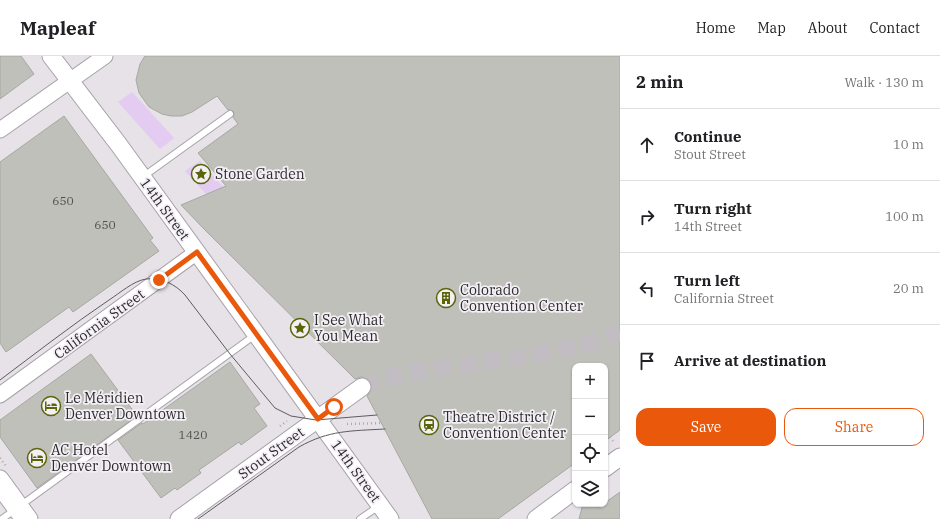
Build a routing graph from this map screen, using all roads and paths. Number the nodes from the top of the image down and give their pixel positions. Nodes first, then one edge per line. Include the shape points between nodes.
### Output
1 (51, 56) edge
2 (105, 56) edge
3 (70, 82) junction
4 (230, 114) dead end
5 (0, 130) edge
6 (142, 177) junction
7 (197, 252) junction
8 (256, 334) junction
9 (362, 387) tunnel mouth
10 (0, 395) edge
11 (318, 419) junction
12 (287, 421) dead end
13 (381, 423) dead end
14 (347, 424) dead end
15 (279, 427) dead end
16 (610, 437) dead end
17 (613, 441) dead end
18 (620, 457) edge
19 (608, 466) edge
20 (0, 479) edge
21 (572, 492) edge
22 (0, 496) edge
23 (380, 505) junction
24 (19, 514) edge
25 (2, 519) edge
26 (179, 519) edge
27 (360, 519) edge
28 (390, 519) edge
29 (536, 519) edge

1 - 3 main road, 14th Street
2 - 3 street
3 - 5 street
3 - 6 main road, 14th Street
4 - 6 lane
6 - 7 main road, 14th Street
7 - 8 main road, 14th Street
7 - 10 street, California Street
8 - 11 main road, 14th Street
8 - 24 lane
9 - 11 main road, Stout Street
11 - 23 main road, 14th Street
11 - 26 main road, Stout Street
12 - 15 path
13 - 14 path
16 - 17 path
18 - 19 main road
20 - 24 main road
21 - 29 main road
22 - 24 lane
23 - 27 lane
23 - 28 main road, 14th Street
24 - 25 lane

